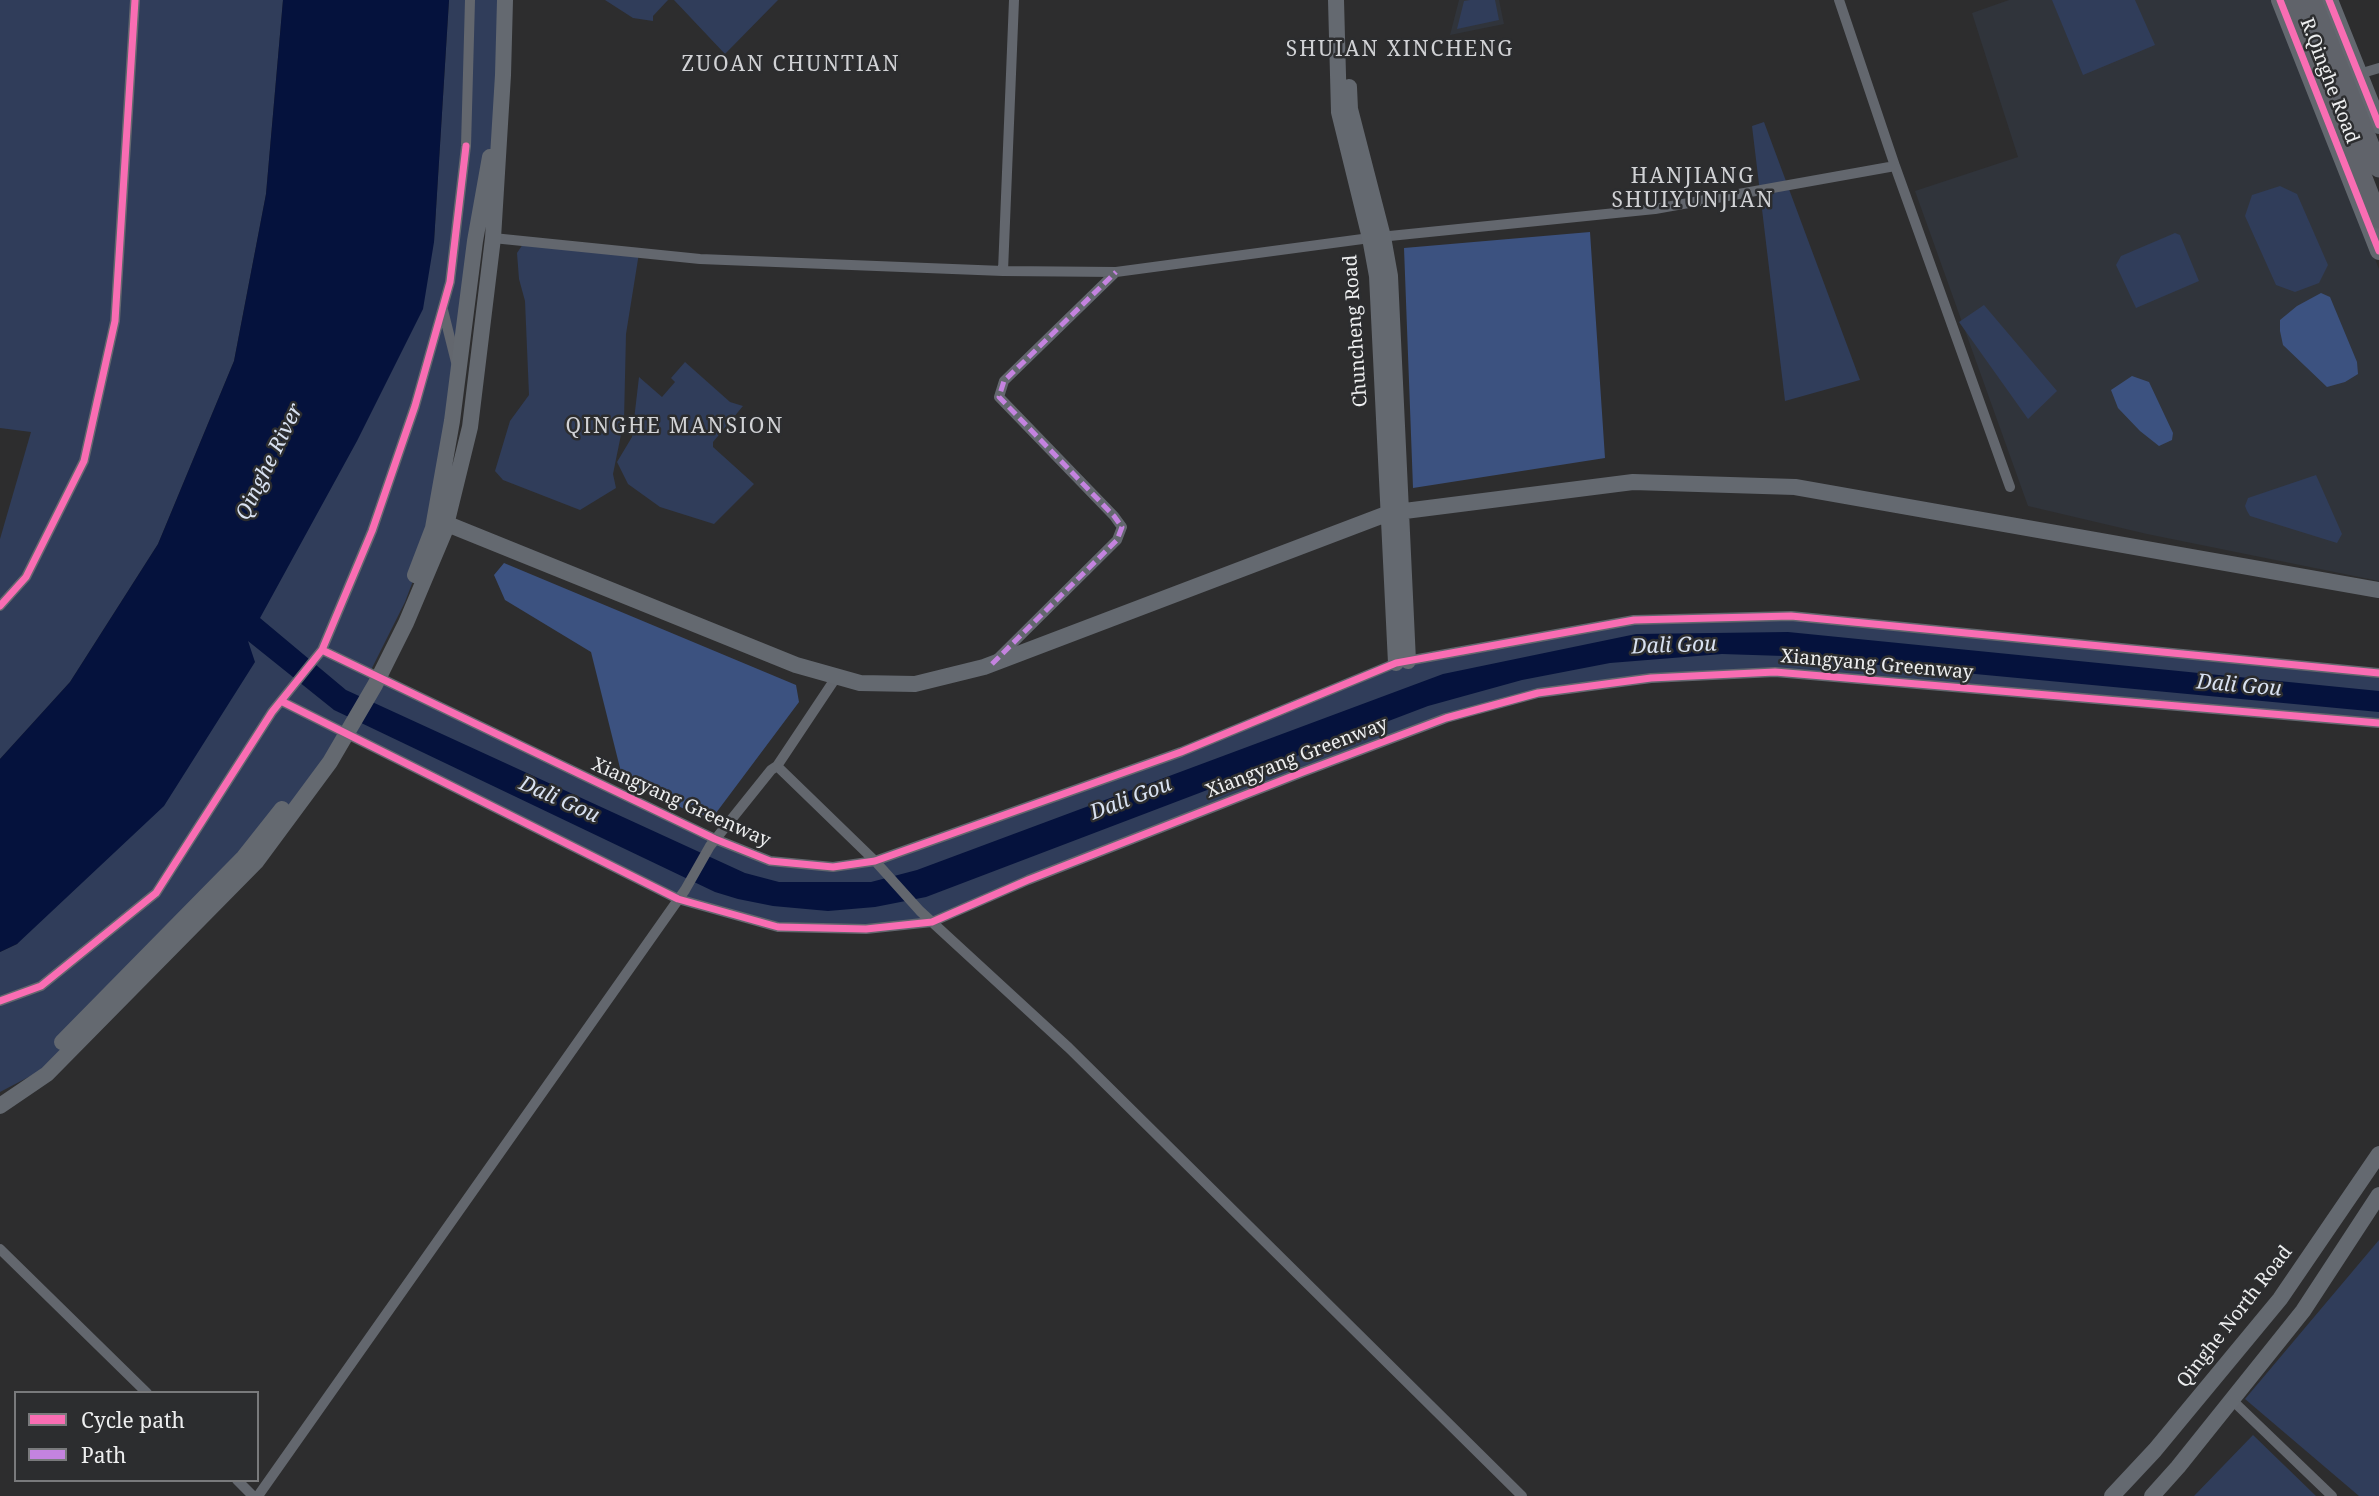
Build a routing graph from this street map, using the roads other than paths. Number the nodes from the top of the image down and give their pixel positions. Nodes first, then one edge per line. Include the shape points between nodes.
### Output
1 (135, 0) edge
2 (470, 0) edge
3 (505, 0) edge
4 (1014, 0) edge
5 (1336, 0) edge
6 (1346, 0) edge
7 (1839, 0) edge
8 (2280, 0) edge
9 (2294, 0) edge
10 (2312, 0) edge
11 (2329, 0) edge
12 (2379, 68) edge
13 (2359, 74) junction
14 (503, 75) junction
15 (2379, 125) edge
16 (1895, 166) junction
17 (2379, 168) edge
18 (2378, 218) edge
19 (493, 238) junction
20 (1377, 238) junction
21 (2379, 251) edge
22 (1003, 271) junction
23 (1116, 272) junction
24 (443, 307) junction
25 (459, 372) junction
26 (2010, 487) dead end
27 (1395, 512) junction
28 (438, 523) junction
29 (2379, 590) edge
30 (0, 606) edge
31 (320, 654) junction
32 (1402, 662) junction
33 (992, 664) junction
34 (2379, 673) edge
35 (837, 676) junction
36 (372, 678) junction
37 (283, 698) junction
38 (2379, 723) edge
39 (345, 728) junction
40 (777, 766) junction
41 (713, 843) junction
42 (875, 862) junction
43 (678, 899) junction
44 (932, 922) junction
45 (0, 1001) edge
46 (0, 1093) edge
47 (0, 1106) edge
48 (2379, 1154) edge
49 (2379, 1195) edge
50 (0, 1249) edge
51 (145, 1391) edge
52 (2232, 1400) junction
53 (239, 1482) edge
54 (255, 1496) edge
55 (1522, 1496) edge
56 (2112, 1496) edge
57 (2152, 1496) edge
58 (2332, 1496) edge

1 - 30 street via 115,321 84,461 26,578
2 - 24 street via 466,146
3 - 14 street
4 - 22 street
5 - 20 street, Chuncheng Road via 1339,112
6 - 20 street, Chuncheng Road via 1350,109
7 - 16 street
8 - 21 main road, R.Qinghe Road
9 - 18 highway
10 - 17 highway
11 - 13 main road, R.Qinghe Road
12 - 13 street
13 - 15 main road, R.Qinghe Road
14 - 19 street
14 - 25 street
16 - 20 street via 1655,209
16 - 26 street
19 - 22 street via 700,259
19 - 28 street via 470,427
20 - 23 street
20 - 27 street, Chuncheng Road
22 - 23 street
23 - 33 street via 1004,382 999,397 1122,527 1117,540
24 - 25 street
24 - 31 street via 372,531
25 - 28 street
27 - 29 street via 1633,482 1794,487
27 - 32 street, Chuncheng Road
27 - 33 street
28 - 35 street via 796,665
28 - 36 street
31 - 36 street, Xiangyang Greenway
31 - 37 street
32 - 34 street, Xiangyang Greenway via 1634,620 1791,616
32 - 42 street, Xiangyang Greenway via 1181,752
33 - 35 street via 915,684 860,683
35 - 40 street
36 - 39 street
36 - 41 street, Xiangyang Greenway
37 - 39 street, Xiangyang Greenway
37 - 45 street via 156,892 41,986
38 - 44 street, Xiangyang Greenway via 1775,672 1651,678 1538,693 1446,718 1028,880
39 - 43 street, Xiangyang Greenway
39 - 46 street via 244,857 39,1066
39 - 47 street via 330,762 256,862 47,1074
40 - 41 street
40 - 42 street
41 - 42 street, Xiangyang Greenway via 770,861 833,867
41 - 43 street
42 - 44 street
43 - 44 street, Xiangyang Greenway via 778,927 866,929
43 - 54 street
44 - 55 street via 1069,1048
48 - 56 street, Qinghe North Road via 2280,1299
49 - 52 street via 2303,1311
50 - 51 street
52 - 57 street
52 - 58 street
53 - 54 street

